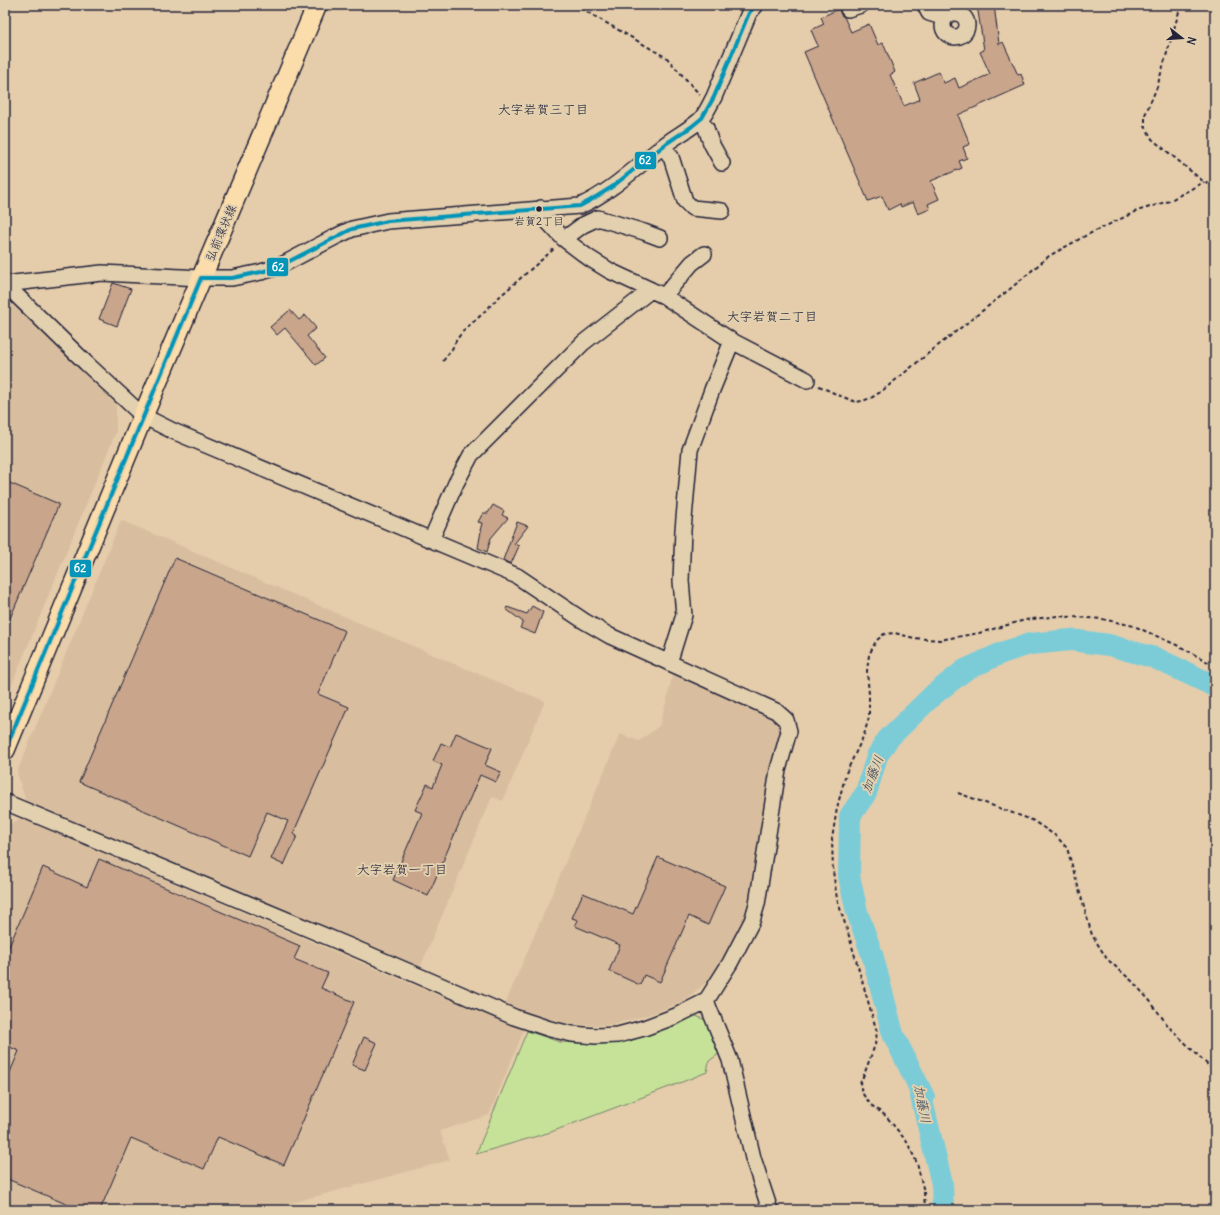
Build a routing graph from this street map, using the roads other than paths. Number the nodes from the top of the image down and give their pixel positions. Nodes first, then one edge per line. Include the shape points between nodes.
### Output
1 (317, 5) edge
2 (756, 5) edge
3 (847, 5) edge
4 (861, 5) edge
5 (925, 5) edge
6 (945, 18) dead end
7 (700, 120) junction
8 (663, 146) junction
9 (722, 163) dead end
10 (541, 208) junction
11 (722, 211) dead end
12 (660, 238) dead end
13 (564, 239) junction
14 (704, 254) dead end
15 (201, 278) junction
16 (5, 284) edge
17 (657, 293) junction
18 (732, 341) junction
19 (807, 380) road end
20 (143, 416) junction
21 (431, 540) junction
22 (669, 663) junction
23 (5, 750) edge
24 (5, 802) edge
25 (706, 1001) junction
26 (770, 1210) edge

1 - 15 main road, 弘前環状線
2 - 7 street via 749,13 710,106
3 - 4 street via 848,9
5 - 6 street via 929,13
7 - 8 street
7 - 9 street
8 - 10 street via 594,200 580,206
8 - 11 street via 671,158 685,201 692,208
10 - 13 street via 549,223
10 - 15 street via 388,221 352,229 278,267 232,278
12 - 13 street via 598,218
13 - 17 street via 610,271
14 - 17 street
15 - 16 street via 102,273
15 - 20 main road, 弘前環状線
16 - 20 street
17 - 18 street
17 - 21 street via 583,343 471,455
18 - 19 street
18 - 22 street via 690,450 681,581 684,615
20 - 21 street
20 - 23 main road, 弘前環状線
21 - 22 street via 517,576 604,633
22 - 25 street via 776,711 786,720 790,732 778,770 757,904 752,921
24 - 25 street via 514,1017 550,1029 572,1034 618,1035 676,1016
25 - 26 street via 730,1060 753,1158

